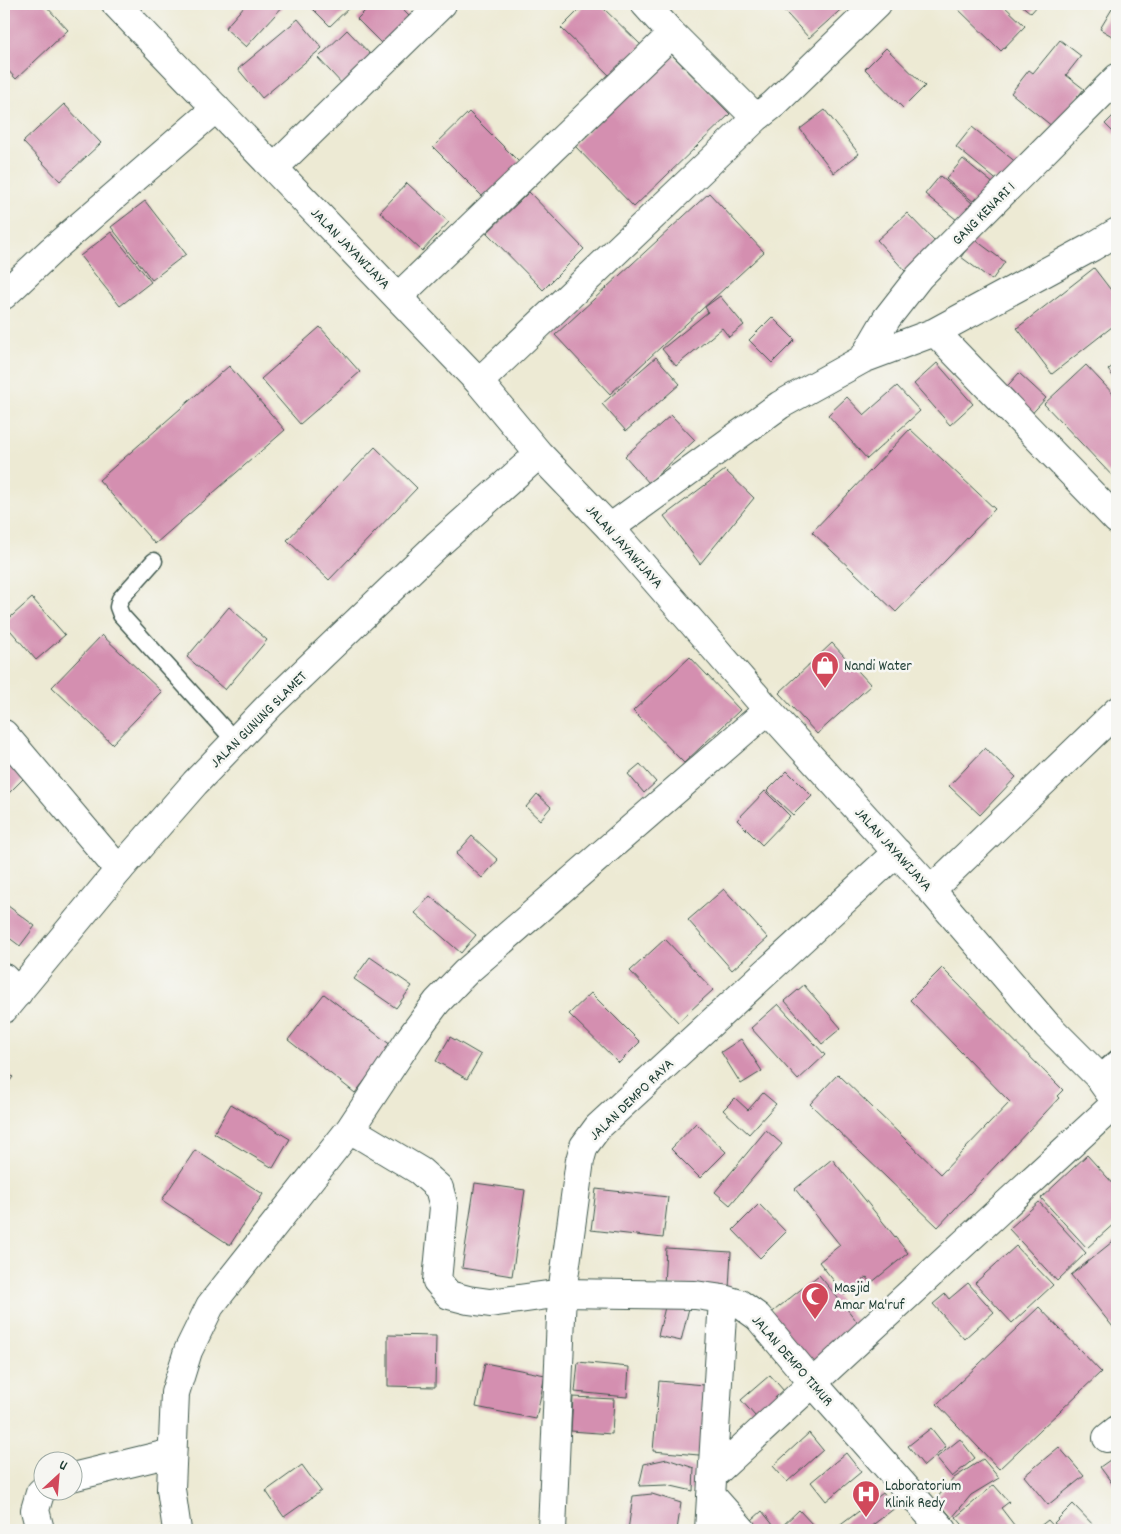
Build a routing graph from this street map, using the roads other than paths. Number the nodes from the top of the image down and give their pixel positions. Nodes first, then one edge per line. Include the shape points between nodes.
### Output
1 (116, 4) edge
2 (442, 4) edge
3 (645, 4) edge
4 (877, 4) edge
5 (672, 34) junction
6 (1117, 78) edge
7 (216, 108) junction
8 (756, 118) junction
9 (274, 168) junction
10 (1117, 232) edge
11 (4, 295) edge
12 (398, 297) junction
13 (935, 332) junction
14 (863, 359) junction
15 (479, 382) junction
16 (540, 454) junction
17 (1117, 520) edge
18 (610, 528) junction
19 (154, 562) dead end
20 (768, 710) junction
21 (1117, 711) edge
22 (4, 734) edge
23 (235, 741) junction
24 (897, 852) junction
25 (119, 870) junction
26 (931, 890) junction
27 (9, 993) edge
28 (1107, 1066) edge
29 (1117, 1103) edge
30 (350, 1129) junction
31 (562, 1293) junction
32 (723, 1298) junction
33 (813, 1383) junction
34 (171, 1453) junction
35 (82, 1475) edge
36 (712, 1485) junction
37 (37, 1502) edge
38 (40, 1530) edge
39 (177, 1530) edge
40 (552, 1530) edge
41 (709, 1530) edge
42 (742, 1530) edge
43 (943, 1530) edge

1 - 7 street, JALAN JAYAWIJAYA
2 - 9 street
3 - 5 street
4 - 8 street
5 - 8 street
5 - 12 street
6 - 14 street, GANG KENARI 1 via 920,277 886,318
7 - 9 street, JALAN JAYAWIJAYA
7 - 11 street
8 - 15 street
9 - 12 street, JALAN JAYAWIJAYA
10 - 13 street
12 - 15 street, JALAN JAYAWIJAYA
13 - 14 street
13 - 17 street
14 - 18 street via 780,405
15 - 16 street, JALAN JAYAWIJAYA
16 - 18 street, JALAN JAYAWIJAYA
16 - 23 street, JALAN GUNUNG SLAMET via 436,546
18 - 20 street, JALAN JAYAWIJAYA
19 - 23 lane via 120,599 121,615
20 - 24 street, JALAN JAYAWIJAYA
20 - 30 street via 466,972 437,1002 411,1037
21 - 26 street
22 - 25 street
23 - 25 street, JALAN GUNUNG SLAMET
24 - 26 street, JALAN JAYAWIJAYA
24 - 31 street, JALAN DEMPO RAYA via 598,1127 584,1146 580,1160
25 - 27 street, JALAN GUNUNG SLAMET
26 - 28 street, JALAN JAYAWIJAYA via 1048,1025
28 - 29 street, JALAN JAYAWIJAYA
29 - 33 street
30 - 31 street, JALAN DEMPO TIMUR via 420,1171 440,1188 444,1207 437,1281 449,1295 490,1302
30 - 34 street via 210,1306 188,1350 175,1393
31 - 32 street, JALAN DEMPO TIMUR
31 - 40 street, JALAN DEMPO RAYA
32 - 33 street, JALAN DEMPO TIMUR via 740,1304 758,1317
32 - 36 street
33 - 36 street
33 - 43 street, JALAN DEMPO TIMUR
34 - 35 street
34 - 39 street via 171,1489
36 - 41 street
36 - 42 street
37 - 38 street via 35,1510

